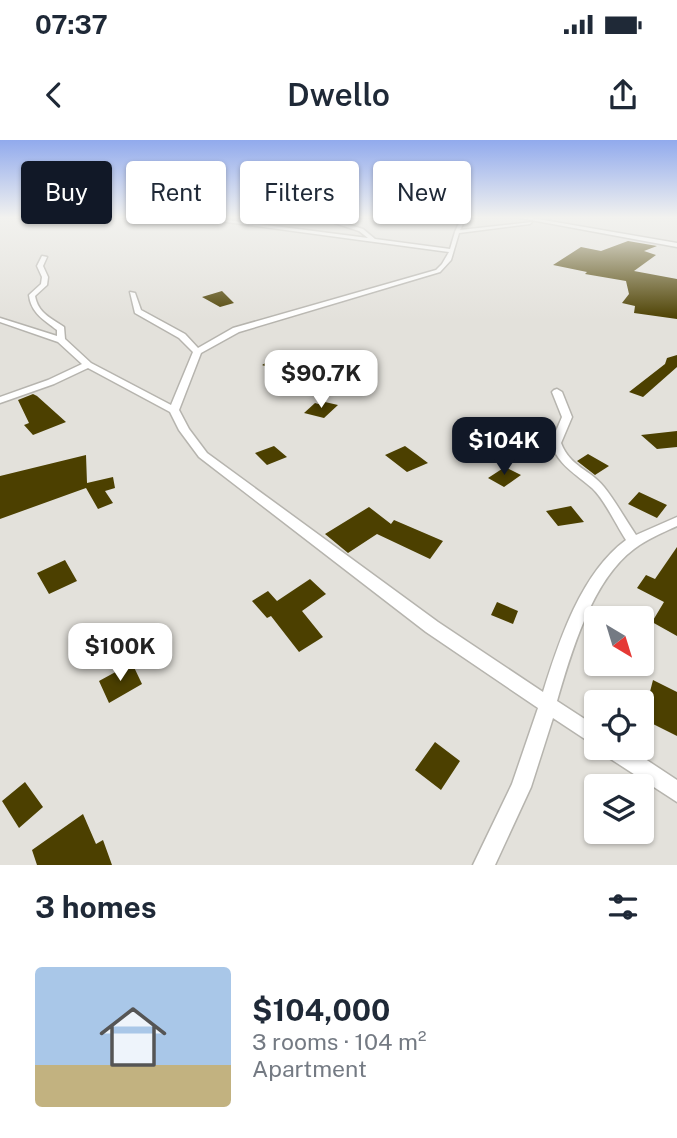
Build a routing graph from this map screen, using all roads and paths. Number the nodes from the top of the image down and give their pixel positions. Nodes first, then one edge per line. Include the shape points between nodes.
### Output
1 (452, 251) edge
2 (44, 257) dead end
3 (132, 293) dead end
4 (0, 320) edge
5 (61, 340) junction
6 (197, 352) junction
7 (88, 365) junction
8 (557, 392) dead end
9 (0, 400) edge
10 (174, 410) junction
11 (677, 521) edge
12 (634, 542) junction
13 (548, 705) junction
14 (584, 729) edge
15 (629, 760) edge
16 (677, 792) edge
17 (484, 865) edge

1 - 6 street via 438,271 245,327
2 - 5 street via 40,266 44,285 32,300 39,314 61,329
3 - 6 street via 138,310 182,336
4 - 5 street
5 - 7 street
6 - 10 street
7 - 9 street
7 - 10 street
8 - 12 street via 567,417 556,443 558,449 598,487
10 - 13 street via 203,455 432,627
11 - 12 street
12 - 13 street via 621,552 588,600 559,657
13 - 14 street
13 - 17 street via 521,787
15 - 16 street

